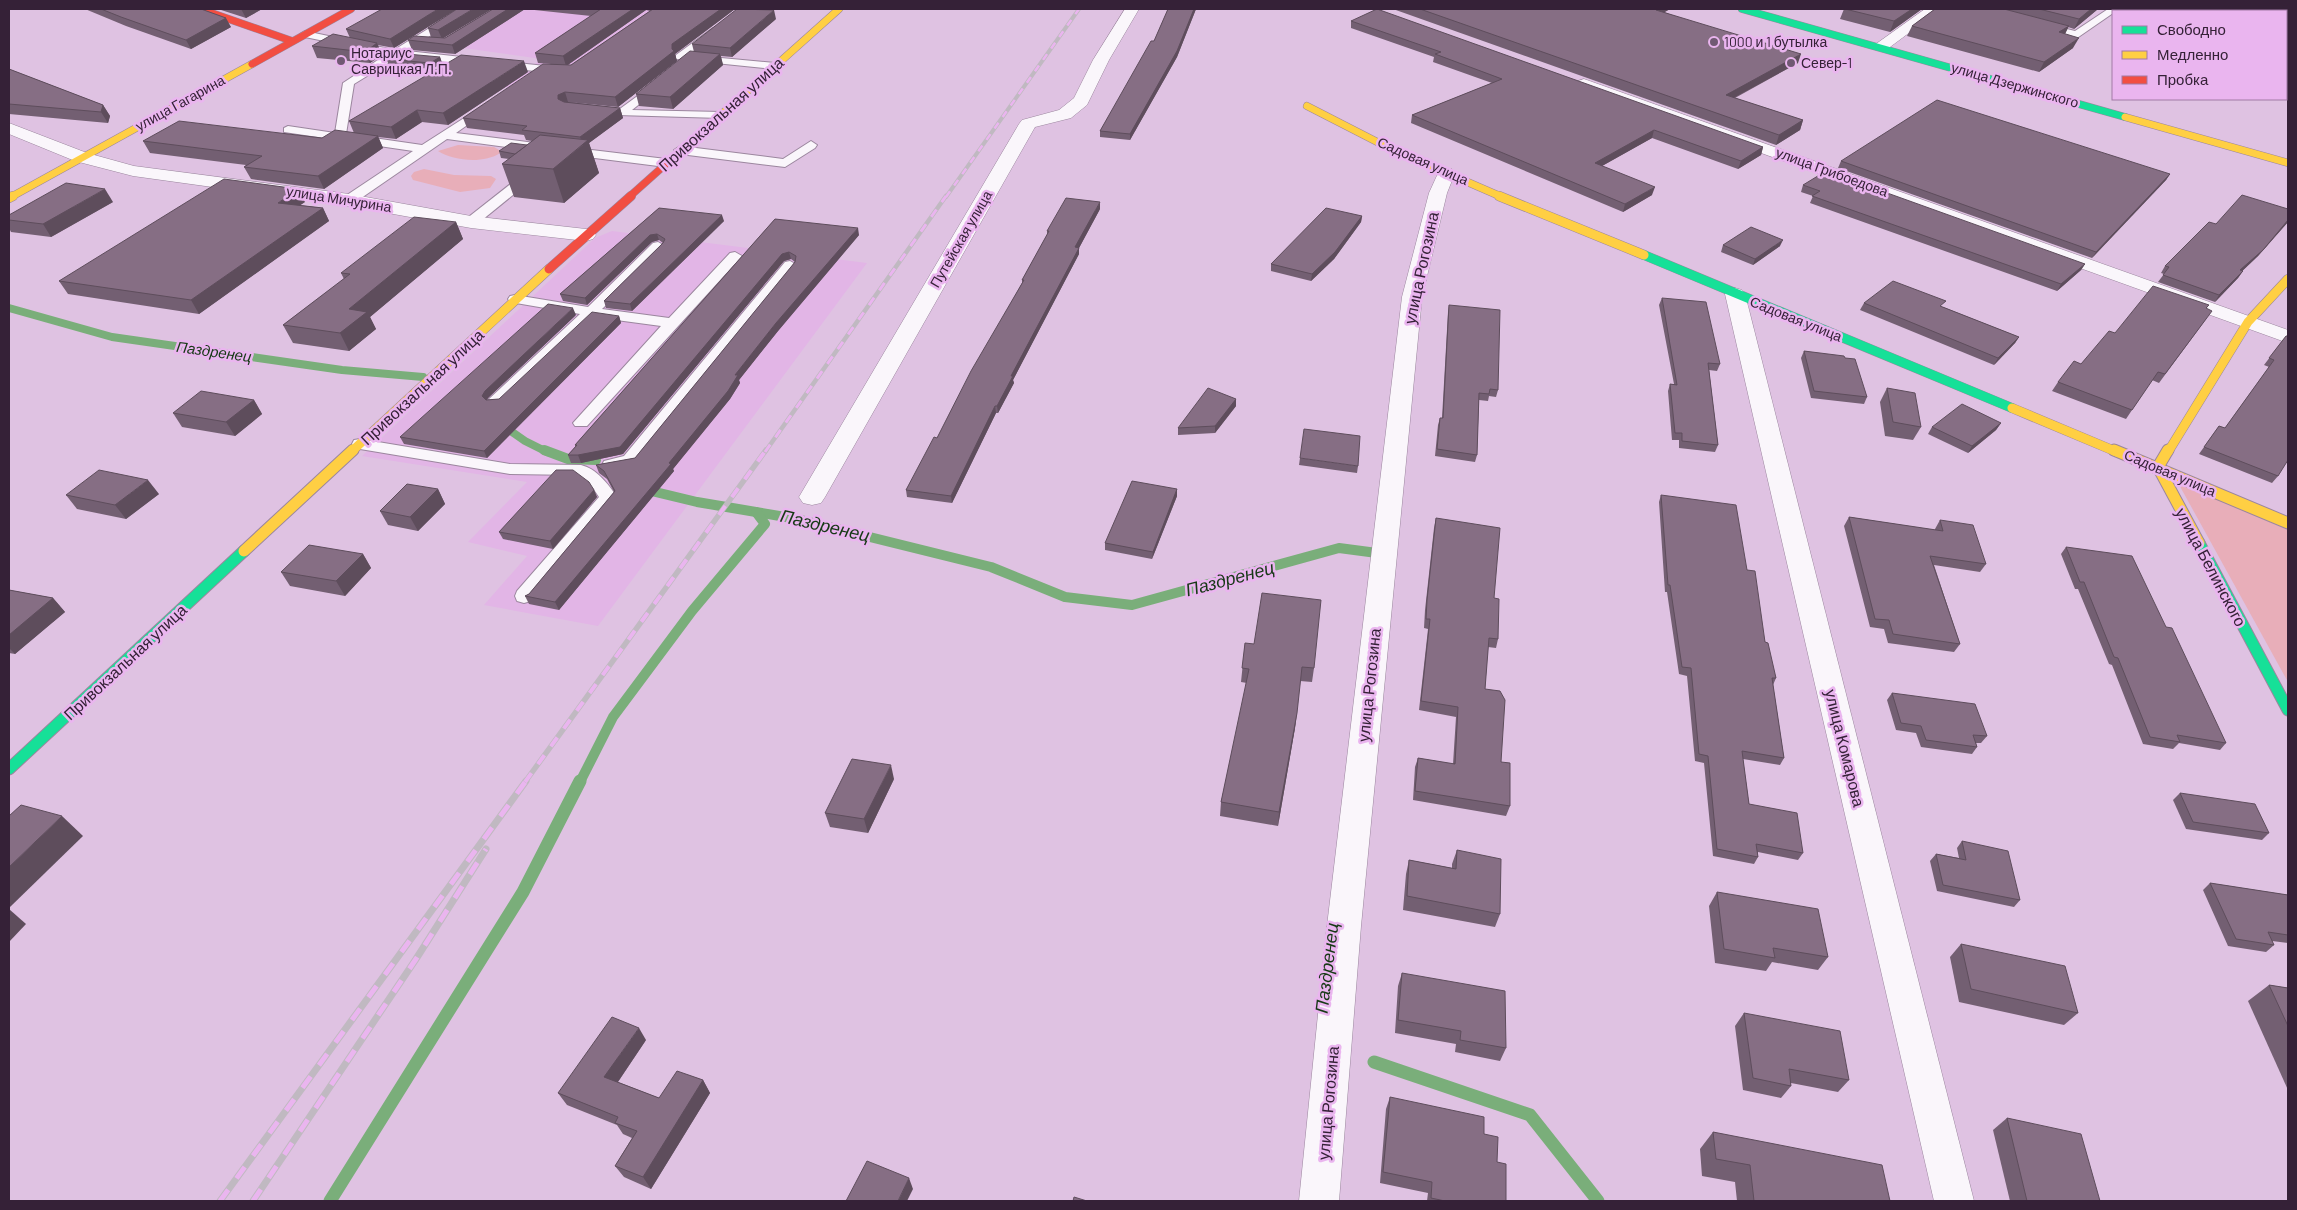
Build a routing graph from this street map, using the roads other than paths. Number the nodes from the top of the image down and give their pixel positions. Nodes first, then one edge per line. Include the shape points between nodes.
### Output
1 (200, 9) edge
2 (351, 9) edge
3 (466, 9) edge
4 (839, 9) edge
5 (1132, 9) edge
6 (1742, 9) edge
7 (1934, 9) edge
8 (2112, 10) edge
9 (2031, 23) edge
10 (722, 24) edge
11 (305, 34) junction
12 (414, 41) junction
13 (292, 42) junction
14 (437, 43) edge
15 (1882, 47) junction
16 (395, 53) junction
17 (690, 58) junction
18 (465, 60) junction
19 (576, 66) edge
20 (775, 66) junction
21 (543, 69) junction
22 (449, 70) edge
23 (1569, 78) edge
24 (526, 80) edge
25 (494, 102) edge
26 (1308, 106) dead end
27 (721, 115) junction
28 (357, 122) edge
29 (9, 128) edge
30 (288, 130) dead end
31 (341, 132) junction
32 (444, 135) junction
33 (811, 145) dead end
34 (424, 149) junction
35 (680, 150) junction
36 (81, 157) junction
37 (666, 163) junction
38 (2288, 163) edge
39 (539, 168) edge
40 (1446, 173) junction
41 (9, 198) edge
42 (349, 200) junction
43 (471, 222) junction
44 (586, 235) junction
45 (658, 246) edge
46 (735, 256) dead end
47 (790, 265) edge
48 (2288, 279) edge
49 (1735, 294) junction
50 (516, 300) junction
51 (591, 312) junction
52 (2248, 322) junction
53 (672, 323) junction
54 (2288, 337) edge
55 (495, 402) edge
56 (581, 423) dead end
57 (360, 444) junction
58 (2158, 467) junction
59 (582, 470) junction
60 (812, 497) dead end
61 (2288, 523) edge
62 (524, 596) edge
63 (2288, 710) edge
64 (9, 769) edge
65 (1320, 1201) edge
66 (1954, 1201) edge

1 - 13 street
2 - 11 street, улица Гагарина
3 - 12 lane
4 - 20 street, Привокзальная улица
5 - 60 street, Путейская улица via 1081,101 1065,114 1028,124
6 - 15 street, улица Дзержинского
7 - 15 street
8 - 9 lane via 2077,35
10 - 17 lane via 680,57
11 - 13 street, улица Гагарина
11 - 16 lane
12 - 14 lane
12 - 16 lane
13 - 36 street, улица Гагарина
15 - 38 street, улица Дзержинского
16 - 18 lane
16 - 31 lane via 349,83
17 - 20 lane
17 - 27 lane via 617,113
18 - 21 lane
18 - 22 lane
19 - 21 lane via 569,71
20 - 27 street, Привокзальная улица
21 - 24 lane
23 - 52 street, улица Грибоедова
25 - 32 lane
26 - 40 street, Садовая улица via 1345,127
27 - 35 street, Привокзальная улица
28 - 31 lane
29 - 36 street, улица Мичурина
30 - 31 lane
31 - 34 lane
32 - 34 lane
32 - 37 lane via 558,153
33 - 35 lane via 786,163
34 - 42 lane
35 - 37 street, Привокзальная улица
36 - 41 street, улица Гагарина
36 - 42 street, улица Мичурина via 133,171
37 - 44 street, Привокзальная улица
39 - 43 lane
40 - 49 street, Садовая улица
40 - 65 street, улица Рогозина via 1438,192 1412,297 1344,926
42 - 43 street, улица Мичурина
43 - 44 street, улица Мичурина
44 - 50 street, Привокзальная улица
45 - 51 lane
46 - 53 lane
47 - 59 lane via 630,460
48 - 52 street
49 - 58 street, Садовая улица
49 - 66 street, улица Комарова
50 - 51 lane
50 - 57 street, Привокзальная улица
51 - 53 lane
51 - 55 lane
52 - 54 street, улица Грибоедова
52 - 58 street
53 - 56 lane
57 - 59 lane via 510,469
57 - 64 street, Привокзальная улица
58 - 61 street, Садовая улица
58 - 63 street, улица Белинского
59 - 62 lane via 599,484 608,497

